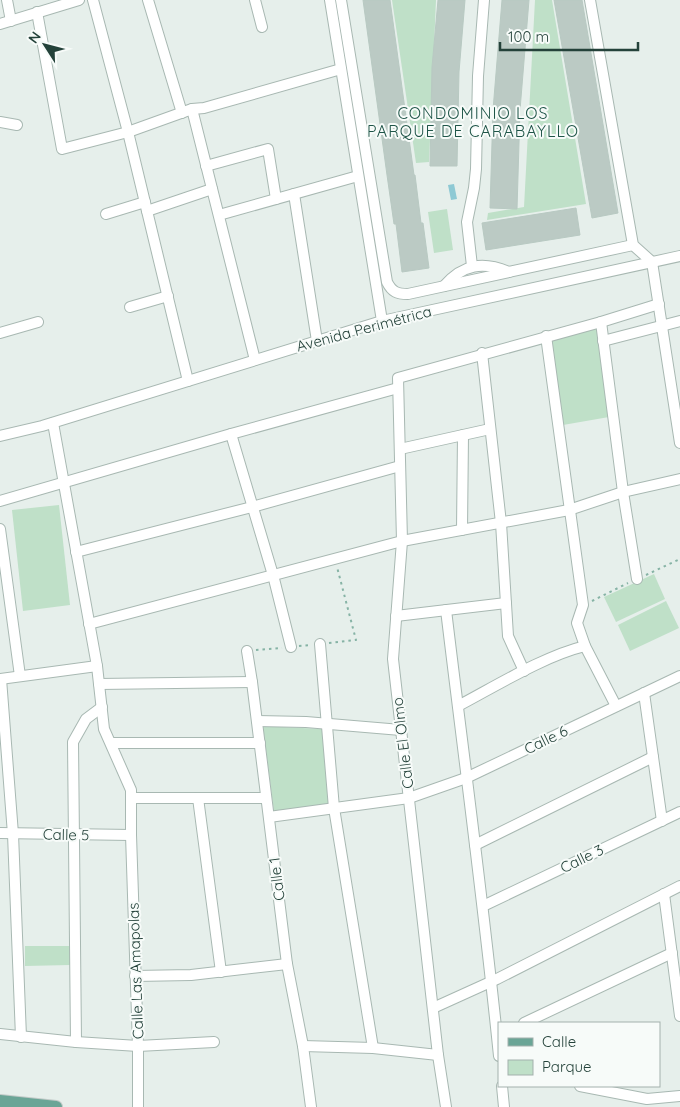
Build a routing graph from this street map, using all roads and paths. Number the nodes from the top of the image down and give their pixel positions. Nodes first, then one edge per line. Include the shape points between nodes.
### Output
1 (7, 0) edge
2 (79, 0) edge
3 (93, 0) edge
4 (148, 0) edge
5 (255, 0) edge
6 (330, 0) edge
7 (341, 0) edge
8 (484, 0) edge
9 (590, 0) edge
10 (62, 2) edge
11 (37, 12) junction
12 (11, 21) junction
13 (0, 24) edge
14 (262, 28) dead end
15 (341, 69) junction
16 (187, 111) junction
17 (0, 122) edge
18 (17, 125) dead end
19 (128, 132) junction
20 (206, 166) junction
21 (358, 176) junction
22 (212, 189) junction
23 (294, 194) junction
24 (276, 199) junction
25 (146, 206) junction
26 (106, 214) dead end
27 (219, 215) junction
28 (633, 245) junction
29 (680, 256) edge
30 (652, 262) junction
31 (472, 266) junction
32 (509, 272) junction
33 (444, 286) junction
34 (168, 296) junction
35 (659, 304) junction
36 (130, 307) dead end
37 (382, 321) junction
38 (680, 321) edge
39 (38, 322) dead end
40 (601, 322) junction
41 (662, 327) junction
42 (0, 333) edge
43 (546, 336) junction
44 (317, 341) junction
45 (603, 341) junction
46 (482, 354) junction
47 (255, 360) junction
48 (188, 381) junction
49 (398, 383) junction
50 (52, 423) junction
51 (490, 429) junction
52 (231, 434) junction
53 (463, 435) junction
54 (0, 436) edge
55 (680, 443) edge
56 (400, 449) junction
57 (400, 466) junction
58 (680, 479) edge
59 (64, 482) junction
60 (623, 492) junction
61 (0, 501) edge
62 (252, 507) junction
63 (569, 510) junction
64 (501, 523) junction
65 (0, 529) edge
66 (462, 530) junction
67 (402, 541) junction
68 (76, 552) junction
69 (335, 559) junction
70 (273, 575) junction
71 (637, 579) dead end
72 (506, 603) junction
73 (11, 610) junction
74 (446, 610) junction
75 (0, 611) edge
76 (396, 616) junction
77 (89, 624) junction
78 (356, 640) dead end
79 (320, 644) dead end
80 (586, 646) junction
81 (291, 647) dead end
82 (247, 651) dead end
83 (97, 666) junction
84 (524, 671) junction
85 (20, 676) junction
86 (680, 676) edge
87 (1, 679) edge
88 (252, 682) junction
89 (99, 684) junction
90 (644, 693) junction
91 (458, 706) junction
92 (616, 706) junction
93 (102, 707) junction
94 (257, 721) junction
95 (326, 724) junction
96 (401, 730) junction
97 (111, 744) junction
98 (260, 744) junction
99 (653, 757) junction
100 (466, 778) junction
101 (131, 798) junction
102 (198, 798) junction
103 (266, 798) junction
104 (410, 798) junction
105 (334, 808) junction
106 (680, 812) edge
107 (269, 817) junction
108 (662, 821) junction
109 (0, 833) edge
110 (13, 834) junction
111 (75, 835) junction
112 (131, 835) junction
113 (475, 845) junction
114 (680, 886) edge
115 (664, 894) junction
116 (483, 906) junction
117 (672, 953) junction
118 (287, 964) junction
119 (221, 972) junction
120 (136, 976) junction
121 (491, 982) junction
122 (433, 1008) junction
123 (680, 1016) edge
124 (526, 1022) edge
125 (0, 1034) edge
126 (498, 1036) edge
127 (21, 1037) junction
128 (76, 1042) junction
129 (214, 1042) dead end
130 (138, 1046) junction
131 (303, 1046) junction
132 (373, 1048) junction
133 (438, 1055) junction
134 (502, 1087) edge
135 (585, 1087) edge
136 (680, 1096) edge
137 (0, 1101) edge
138 (56, 1107) edge
139 (138, 1107) edge
140 (311, 1107) edge
141 (446, 1107) edge
142 (504, 1107) edge

1 - 12 street
2 - 10 street
3 - 19 street
4 - 16 street
5 - 14 street
6 - 15 street
7 - 33 street via 387,282 394,292 400,294
8 - 31 street via 476,169 467,222
9 - 28 street
10 - 11 street
11 - 12 street
11 - 19 street via 62,149
12 - 13 street
15 - 16 street
15 - 21 street
16 - 19 street
16 - 20 street
17 - 18 street
19 - 25 street
20 - 22 street
20 - 24 street via 268,149
21 - 23 street
21 - 37 street
22 - 25 street
22 - 27 street
23 - 24 street
23 - 44 street
24 - 27 street
25 - 26 street
25 - 34 street
27 - 47 street
28 - 30 street
28 - 32 street
29 - 30 street, Avenida Perimétrica
30 - 35 street
30 - 37 street, Avenida Perimétrica
31 - 32 street via 485,265
31 - 33 street via 460,271
32 - 33 street
34 - 36 street
34 - 48 street
35 - 40 street
35 - 41 street
37 - 44 street, Avenida Perimétrica
38 - 41 street
39 - 42 street
40 - 43 street
40 - 45 street
41 - 45 street
41 - 55 street
43 - 46 street
43 - 63 street
44 - 47 street, Avenida Perimétrica
45 - 60 street
46 - 49 street
46 - 51 street
47 - 48 street, Avenida Perimétrica
48 - 50 street, Avenida Perimétrica
49 - 52 street
49 - 56 street, Calle El Olmo
50 - 54 street, Avenida Perimétrica
50 - 59 street, Calle Las Amapolas
51 - 53 street
51 - 64 street
52 - 59 street
52 - 62 street
53 - 56 street
53 - 66 street
56 - 57 street, Calle El Olmo
57 - 62 street
57 - 67 street, Calle El Olmo
58 - 60 street
59 - 61 street
59 - 68 street, Calle Las Amapolas
60 - 63 street
60 - 71 street
62 - 68 street
62 - 70 street
63 - 64 street
63 - 80 street via 583,605 577,623
64 - 66 street
64 - 72 street
65 - 73 street
66 - 67 street
67 - 69 street
67 - 76 street, Calle El Olmo
68 - 77 street, Calle Las Amapolas
69 - 70 street
69 - 78 path
70 - 77 street
70 - 81 street
72 - 74 street
72 - 84 street via 508,636
73 - 75 street
73 - 85 street
74 - 76 street
74 - 91 street
76 - 96 street, Calle El Olmo via 393,659
77 - 83 street, Calle Las Amapolas
79 - 95 street
80 - 84 street
80 - 92 street
82 - 88 street, Calle 1
83 - 85 street
83 - 89 street, Calle Las Amapolas
84 - 91 street
85 - 87 street
86 - 90 street, Calle 6
87 - 110 street
88 - 89 street
88 - 94 street, Calle 1
89 - 93 street, Calle Las Amapolas
90 - 92 street, Calle 6
90 - 99 street
91 - 100 street
92 - 100 street, Calle 6
93 - 97 street, Calle Las Amapolas via 104,729
93 - 111 street via 86,719 73,742
94 - 95 street
94 - 98 street, Calle 1
95 - 96 street
95 - 105 street
96 - 104 street, Calle El Olmo
97 - 98 street
97 - 101 street, Calle Las Amapolas via 132,790
98 - 103 street, Calle 1
99 - 108 street
99 - 113 street
100 - 104 street, Calle 6
100 - 113 street
101 - 102 street
101 - 112 street, Calle Las Amapolas
102 - 103 street
102 - 119 street
103 - 107 street, Calle 1
104 - 105 street, Calle 6
104 - 122 street, Calle El Olmo
105 - 107 street, Calle 6
105 - 132 street
106 - 108 street, Calle 3
107 - 118 street, Calle 1
108 - 116 street, Calle 3
109 - 110 street, Calle 5
110 - 111 street, Calle 5
110 - 127 street
111 - 112 street, Calle 5
111 - 128 street
112 - 120 street, Calle Las Amapolas
113 - 116 street
114 - 115 street
115 - 117 street
115 - 121 street
116 - 121 street
117 - 123 street
117 - 124 street
118 - 119 street
118 - 131 street, Calle 1
119 - 120 street
120 - 130 street, Calle Las Amapolas
121 - 122 street
121 - 126 street
122 - 133 street, Calle El Olmo
125 - 127 street
127 - 128 street
128 - 130 street
129 - 130 street
130 - 139 street, Calle Las Amapolas
131 - 132 street
131 - 140 street, Calle 1
132 - 133 street
133 - 141 street, Calle El Olmo
134 - 142 street
135 - 136 street via 647,1099
137 - 138 main road

